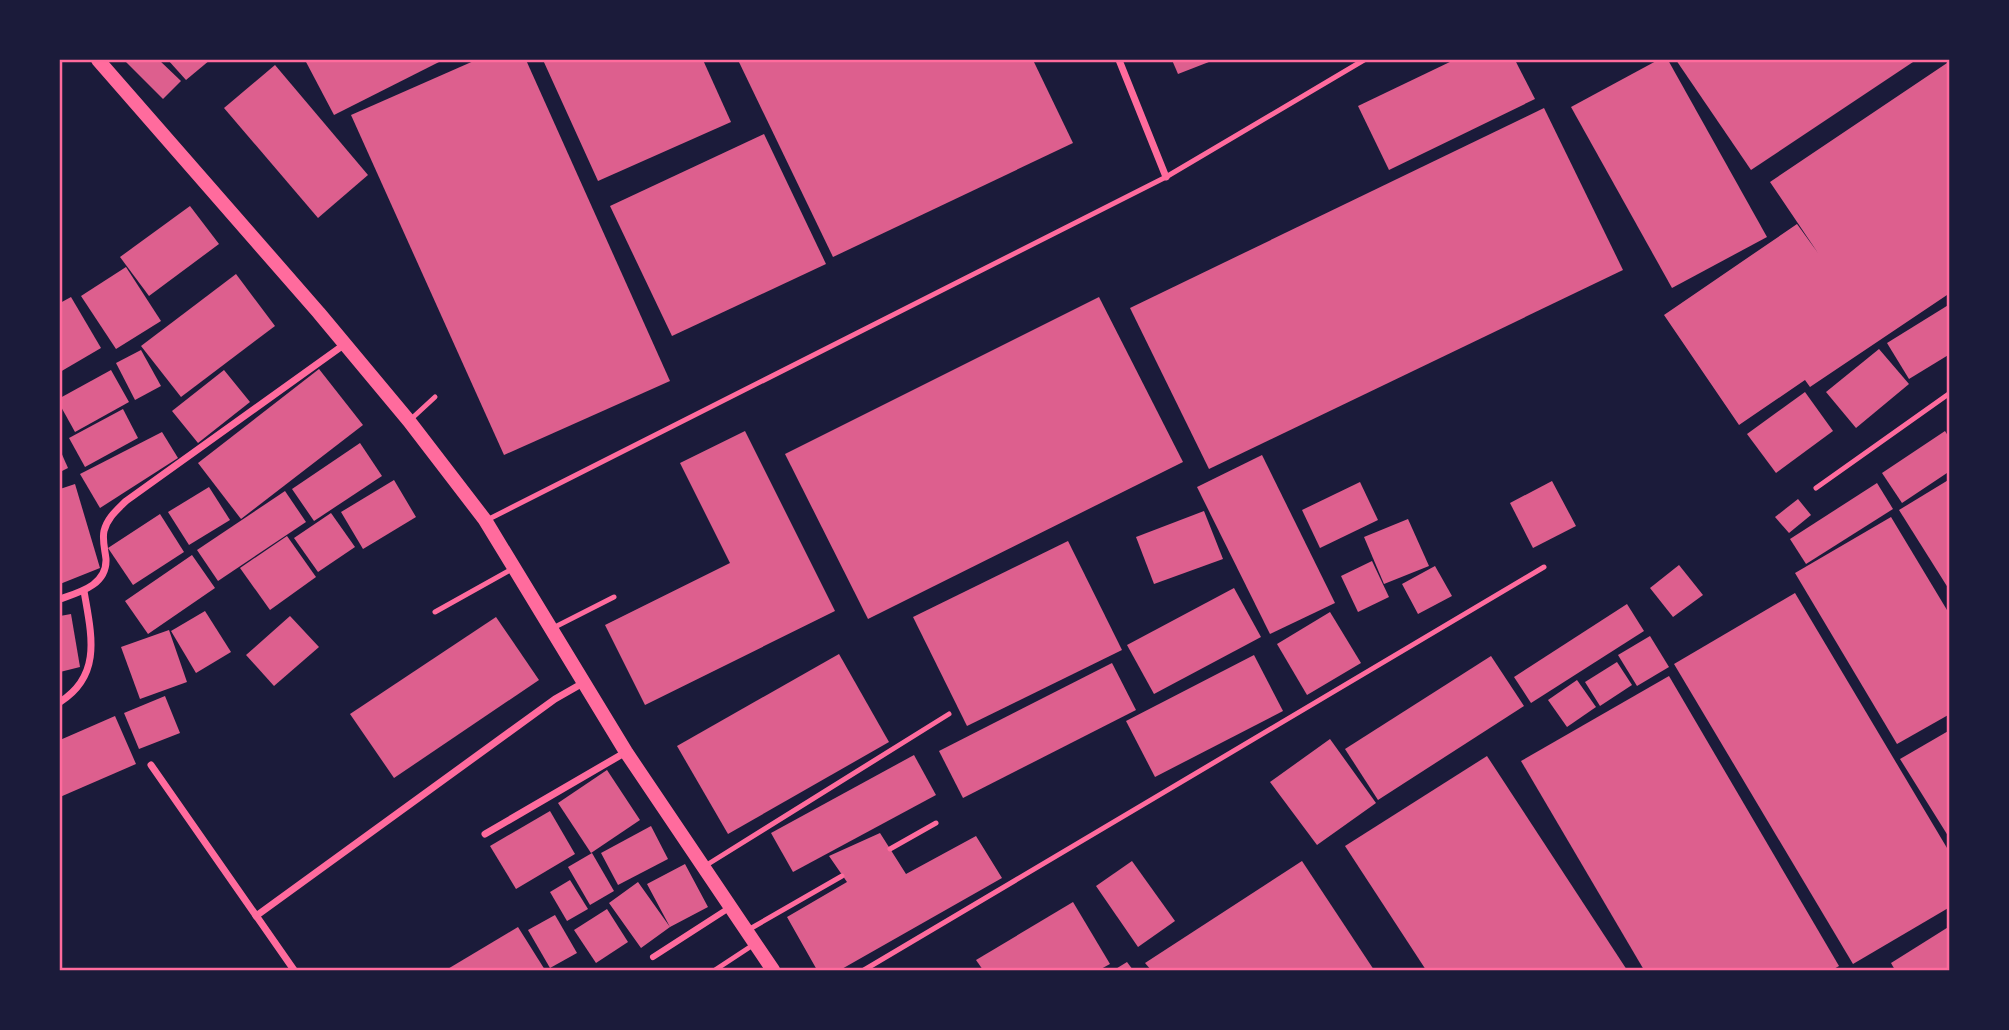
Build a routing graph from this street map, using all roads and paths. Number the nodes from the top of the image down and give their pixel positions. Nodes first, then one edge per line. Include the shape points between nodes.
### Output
1 (98, 60) edge
2 (1119, 60) edge
3 (1364, 60) edge
4 (1166, 177) junction
5 (345, 344) junction
6 (1950, 393) edge
7 (435, 397) dead end
8 (409, 421) junction
9 (1816, 488) dead end
10 (485, 520) junction
11 (1544, 567) dead end
12 (514, 568) junction
13 (84, 591) junction
14 (614, 597) dead end
15 (60, 599) edge
16 (435, 612) dead end
17 (551, 629) junction
18 (583, 683) junction
19 (60, 702) edge
20 (949, 715) dead end
21 (626, 752) junction
22 (150, 765) dead end
23 (936, 823) dead end
24 (485, 834) dead end
25 (890, 849) dead end
26 (703, 867) junction
27 (842, 876) dead end
28 (731, 907) junction
29 (256, 916) junction
30 (748, 930) junction
31 (756, 943) junction
32 (653, 957) dead end
33 (294, 971) edge
34 (715, 971) edge
35 (773, 971) edge
36 (864, 971) edge

1 - 5 main road
2 - 4 street
3 - 4 lane
4 - 10 lane
5 - 8 main road
5 - 13 street via 126,500 106,523 105,568
6 - 9 lane
7 - 8 lane
8 - 10 main road
10 - 12 main road
11 - 36 lane
12 - 16 lane
12 - 17 main road
13 - 15 street
13 - 19 street via 92,640 88,669 77,690
14 - 17 lane
17 - 18 main road
18 - 21 main road
18 - 29 street
20 - 26 lane
21 - 24 street
21 - 26 main road
22 - 29 street
23 - 25 lane
26 - 28 main road
27 - 30 lane
28 - 30 main road
28 - 32 street
29 - 33 street
30 - 31 main road
31 - 34 lane
31 - 35 main road

